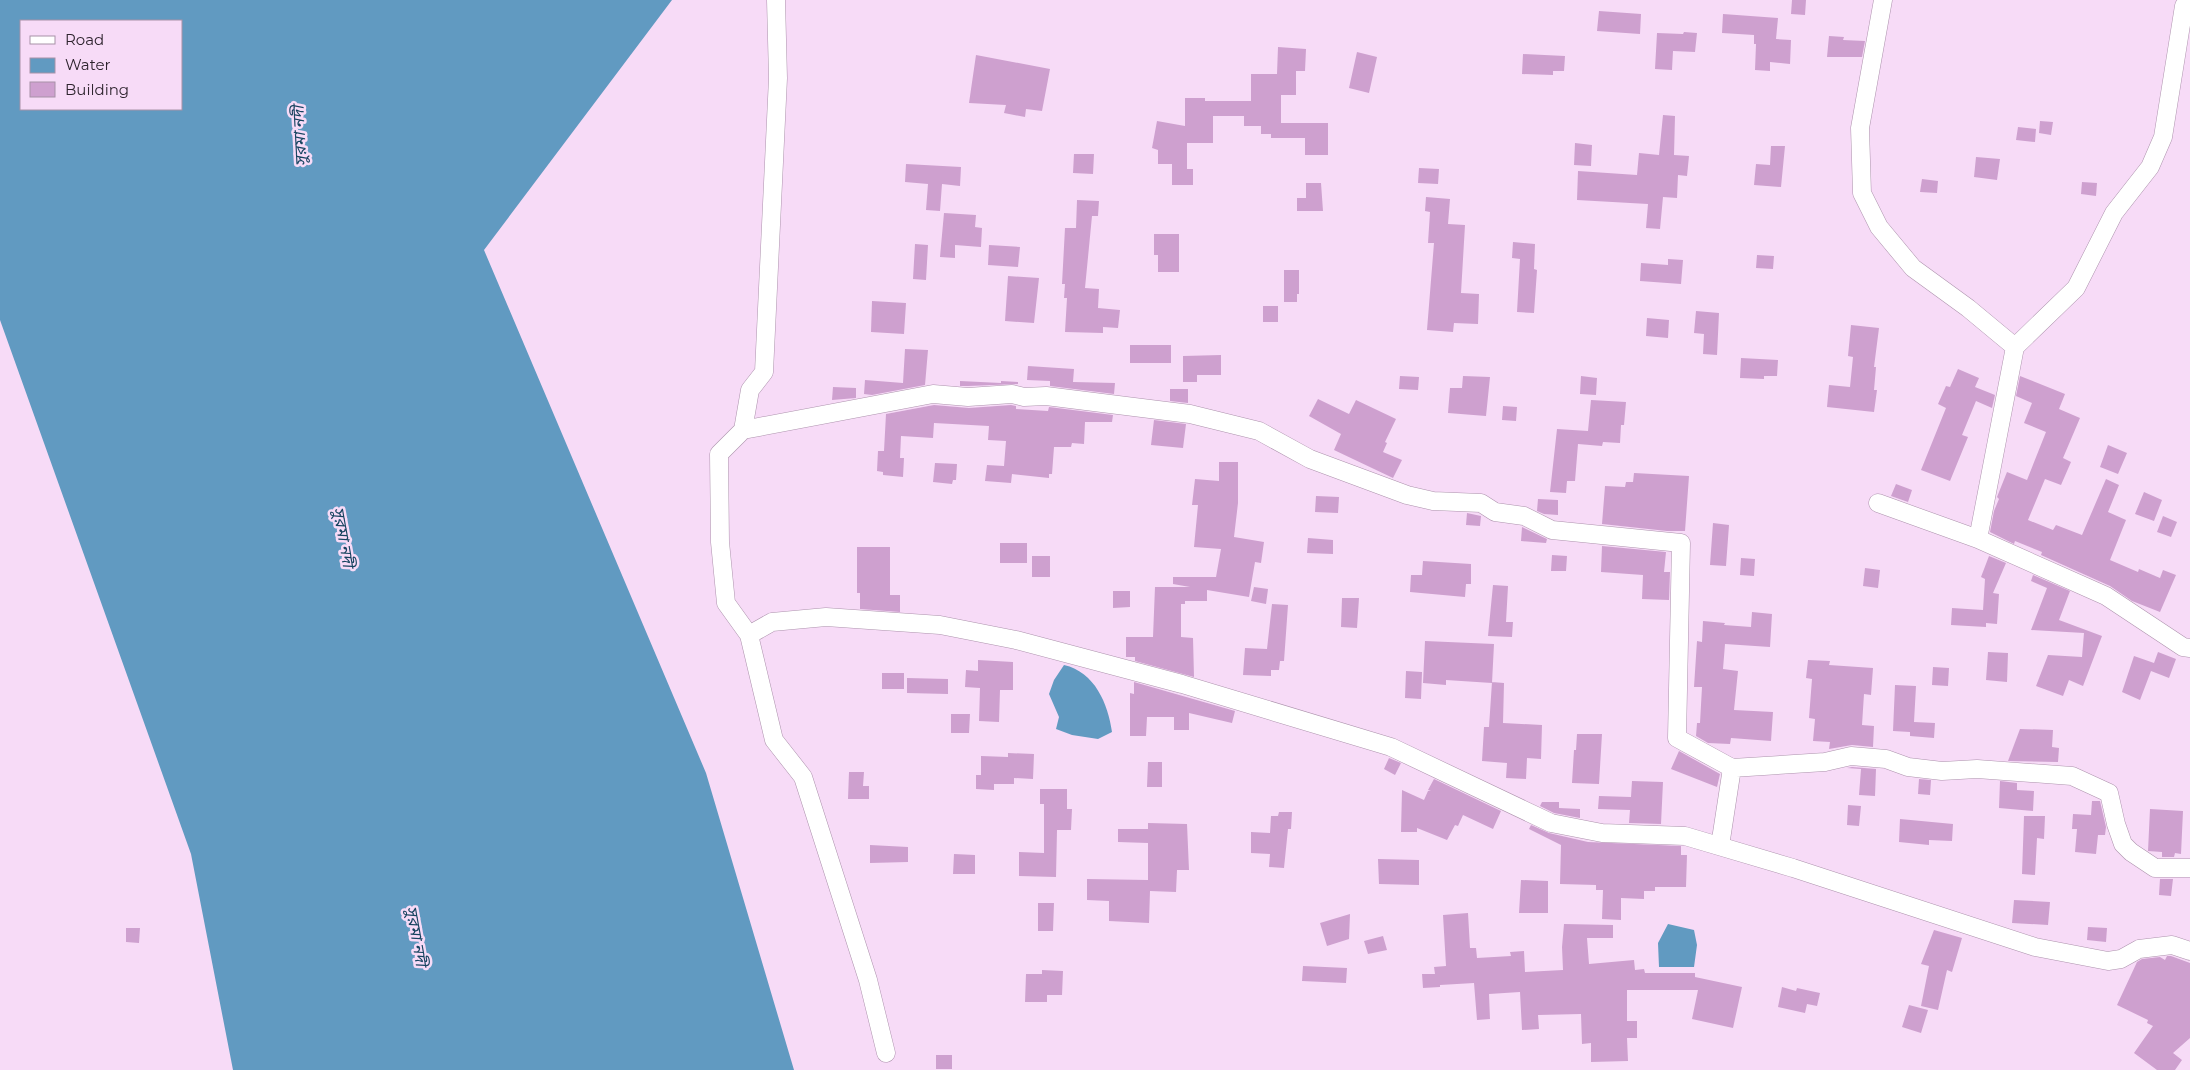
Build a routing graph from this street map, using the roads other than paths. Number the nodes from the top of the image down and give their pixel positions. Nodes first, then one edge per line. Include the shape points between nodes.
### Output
1 (776, 0) edge
2 (1884, 0) edge
3 (2184, 6) dead end
4 (2015, 347) junction
5 (744, 430) junction
6 (1878, 503) dead end
7 (1978, 539) junction
8 (749, 635) junction
9 (2190, 648) edge
10 (1732, 768) junction
11 (1720, 846) junction
12 (2190, 868) edge
13 (2190, 951) edge
14 (886, 1053) dead end

1 - 5 street via 778,78 764,372 750,390
2 - 4 street via 1860,128 1862,193 1879,227 1913,268
3 - 4 street via 2163,137 2150,167 2114,213 2076,288
4 - 7 street
5 - 8 street via 719,454 720,542 726,603
5 - 10 street via 933,394 1046,396 1190,414 1259,431 1310,458 1407,495 1433,501 1481,503 1495,512 1524,516 1552,530 1680,543 1677,738
6 - 7 street
7 - 9 street via 2106,596 2183,647
8 - 11 street via 772,622 826,617 940,625 1016,640 1182,684 1391,747 1551,823 1602,833 1685,836
8 - 14 street via 774,740 803,778 868,980
10 - 11 street
10 - 12 street via 1825,762 1851,756 1886,759 1908,767 1942,771 1977,769 2072,776 2109,793 2123,844 2131,852 2154,868
11 - 13 street via 2035,947 2108,961 2121,959 2139,949 2172,945

